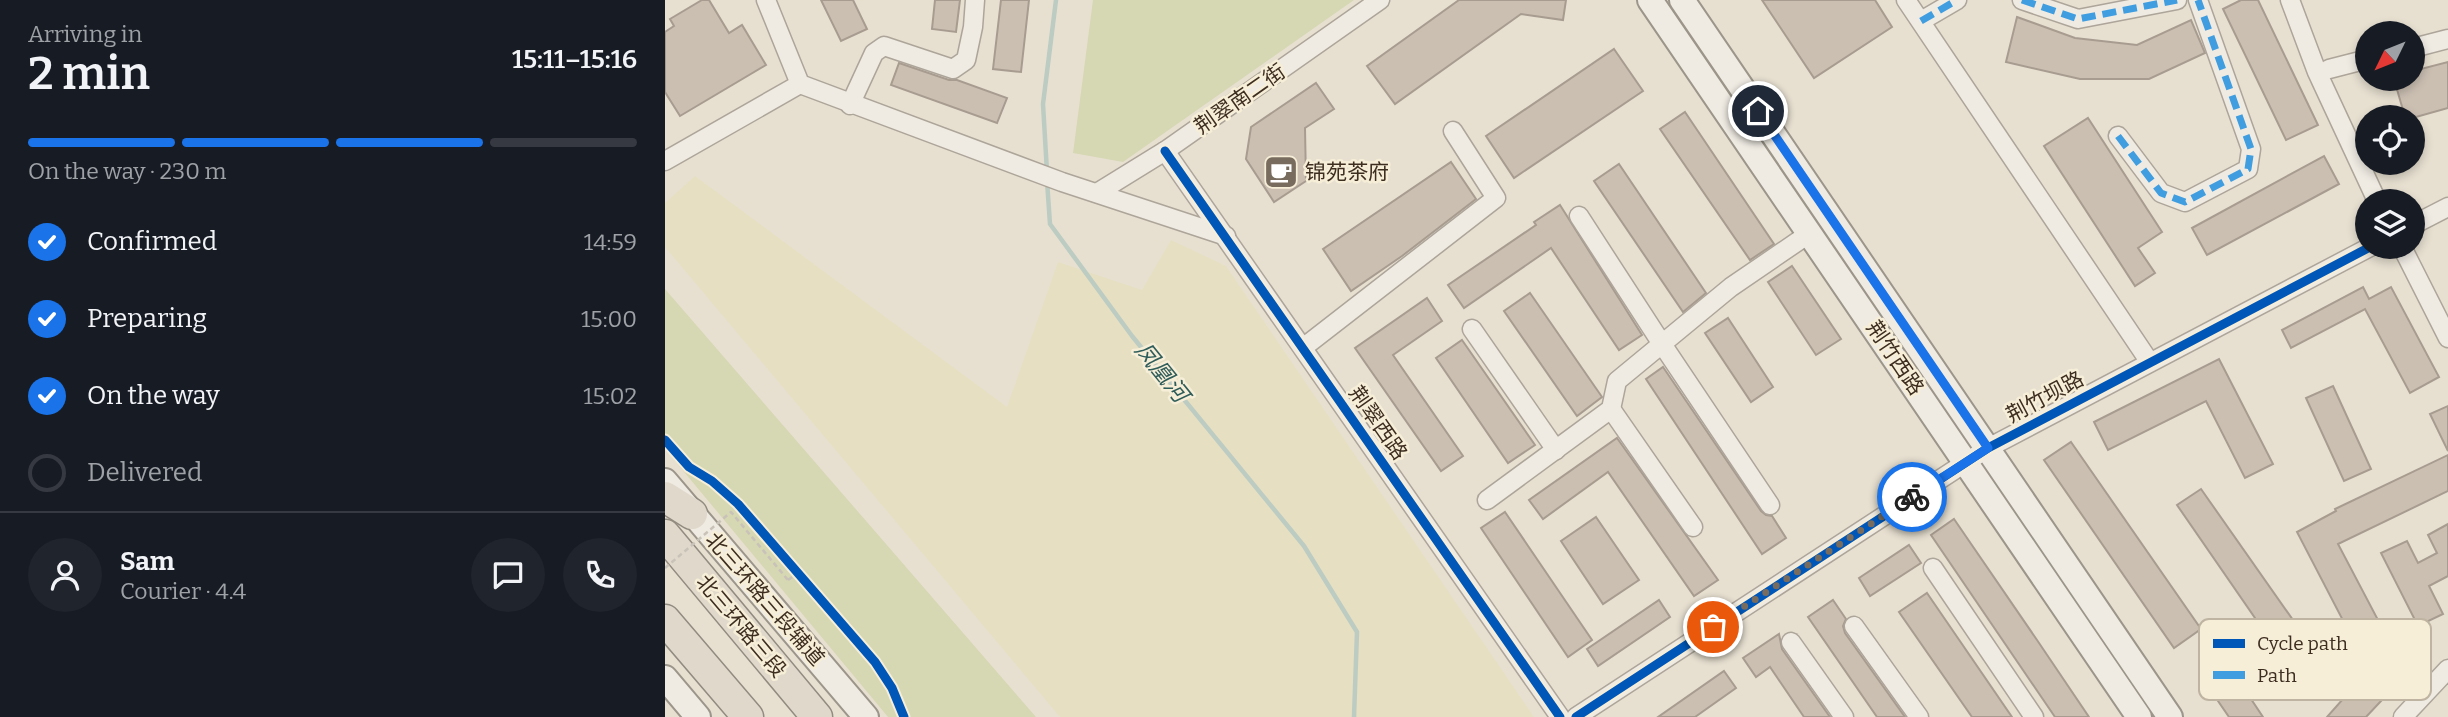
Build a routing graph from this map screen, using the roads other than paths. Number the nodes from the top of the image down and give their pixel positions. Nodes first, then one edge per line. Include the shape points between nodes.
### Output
1 (767, 0) edge
2 (975, 0) edge
3 (1380, 0) edge
4 (1650, 0) edge
5 (1682, 0) edge
6 (1906, 0) edge
7 (1957, 0) edge
8 (2022, 0) edge
9 (2177, 0) edge
10 (2198, 0) edge
11 (2290, 0) edge
12 (2302, 0) edge
13 (1921, 21) junction
14 (2448, 39) edge
15 (2425, 45) edge
16 (2355, 62) edge
17 (2329, 69) junction
18 (800, 84) junction
19 (850, 105) junction
20 (2355, 126) edge
21 (1453, 131) dead end
22 (2118, 136) dead end
23 (1165, 151) junction
24 (665, 160) edge
25 (2371, 189) edge
26 (1097, 193) junction
27 (2448, 207) edge
28 (1579, 216) dead end
29 (2425, 219) edge
30 (1809, 233) junction
31 (1226, 236) junction
32 (2355, 255) edge
33 (2408, 259) edge
34 (1472, 329) dead end
35 (2448, 338) edge
36 (1662, 344) junction
37 (1304, 347) junction
38 (2149, 361) junction
39 (1611, 409) junction
40 (1988, 448) junction
41 (1556, 450) junction
42 (1965, 462) junction
43 (665, 481) edge
44 (665, 497) edge
45 (1487, 500) dead end
46 (1770, 505) dead end
47 (692, 514) junction
48 (1693, 527) dead end
49 (665, 535) edge
50 (1933, 568) dead end
51 (665, 620) edge
52 (1854, 626) dead end
53 (1791, 642) dead end
54 (2448, 669) edge
55 (665, 678) edge
56 (2431, 690) edge
57 (2423, 700) edge
58 (2412, 714) edge
59 (698, 717) edge
60 (748, 717) edge
61 (817, 717) edge
62 (866, 717) edge
63 (1560, 717) edge
64 (1576, 717) edge
65 (1845, 717) edge
66 (1919, 717) edge
67 (2034, 717) edge
68 (2139, 717) edge
69 (2170, 717) edge

1 - 18 street
2 - 19 street via 966,60 953,69 884,46 874,53
3 - 23 street, 荆翠南二街
4 - 30 main road, 荆竹西路
5 - 40 main road, 荆竹西路
6 - 13 street
7 - 13 street
8 - 9 street via 2078,19
10 - 22 street via 2251,149 2248,169 2185,202 2161,193
11 - 25 street via 2317,72
12 - 17 street
13 - 38 street
14 - 15 street
16 - 17 street
17 - 20 street
18 - 19 street
18 - 24 street
19 - 26 street
21 - 37 street via 1496,198
23 - 26 street, 荆翠南二街
23 - 31 street, 荆翠西路
26 - 31 street
27 - 29 street
28 - 36 street
30 - 36 street via 1731,287
30 - 42 main road, 荆竹西路
31 - 37 street, 荆翠西路
32 - 38 street, 荆竹坝路
33 - 35 street
34 - 41 street
36 - 39 street via 1616,381
36 - 46 street
37 - 63 street, 荆翠西路
38 - 40 street, 荆竹坝路
39 - 41 street
39 - 48 street
40 - 42 street, 荆竹坝路
40 - 69 main road, 荆竹西路
41 - 45 street
42 - 64 street, 荆竹坝路
42 - 68 main road, 荆竹西路
43 - 47 main road, 北三环路三段辅道
44 - 47 highway
47 - 62 main road, 北三环路三段辅道
49 - 61 highway, 北三环路三段
50 - 67 street
51 - 60 highway
52 - 66 street
53 - 65 street
54 - 56 street
55 - 59 main road
57 - 58 street

